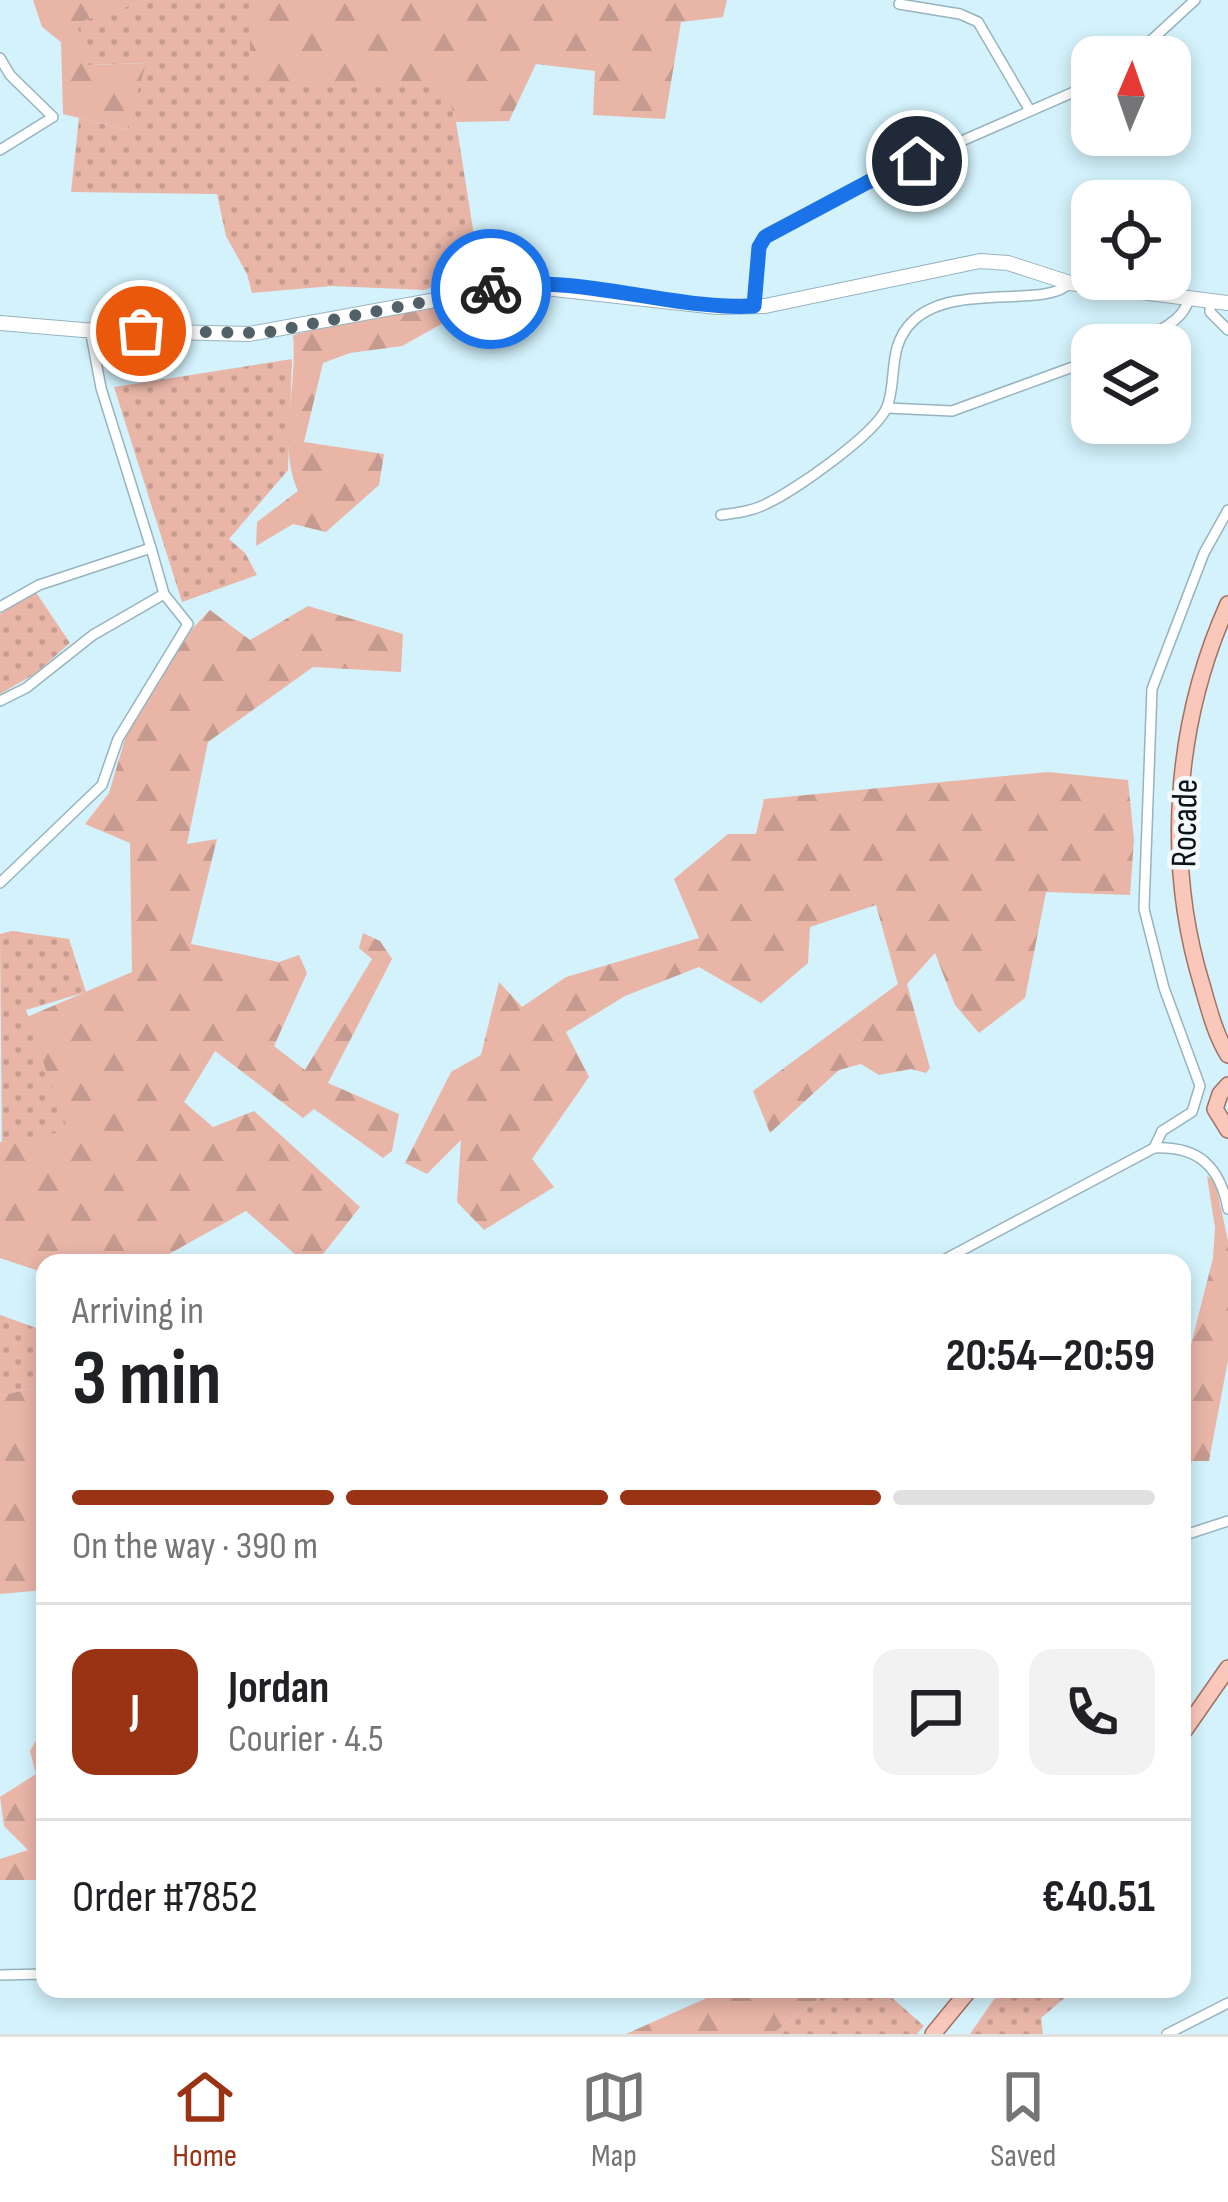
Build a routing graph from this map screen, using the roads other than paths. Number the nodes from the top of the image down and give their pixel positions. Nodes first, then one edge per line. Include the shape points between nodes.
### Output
1 (1195, 0) edge
2 (898, 4) dead end
3 (1156, 36) edge
4 (0, 58) edge
5 (1071, 92) edge
6 (1029, 109) junction
7 (0, 150) edge
8 (1070, 283) joint
9 (1191, 299) edge
10 (1189, 300) edge
11 (1210, 302) junction
12 (1228, 303) edge
13 (754, 306) junction
14 (0, 322) edge
15 (1170, 324) edge
16 (86, 330) junction
17 (1228, 330) edge
18 (1071, 368) edge
19 (887, 408) junction
20 (1228, 510) edge
21 (721, 514) dead end
22 (151, 548) junction
23 (164, 593) junction
24 (1228, 604) edge
25 (0, 608) edge
26 (0, 701) edge
27 (0, 884) edge
28 (1224, 1049) edge
29 (1226, 1086) edge
30 (1228, 1130) edge
31 (1154, 1148) junction
32 (1228, 1209) edge
33 (955, 1254) edge
34 (1228, 1521) edge
35 (1191, 1533) edge
36 (1228, 1668) edge
37 (1191, 1721) edge
38 (36, 1974) edge
39 (0, 1975) edge
40 (963, 1998) edge
41 (1228, 2003) edge
42 (933, 2034) edge
43 (1167, 2034) edge

1 - 3 street
2 - 6 street via 978,22
4 - 7 street via 53,117
5 - 6 street
6 - 13 street via 765,237
8 - 13 main road via 980,261
8 - 19 street via 1054,296 996,294 917,317 891,370
9 - 11 main road
10 - 15 street
11 - 12 main road
11 - 17 street
13 - 16 main road via 518,285 264,333
14 - 16 main road
16 - 22 street
18 - 19 street via 952,411
19 - 21 street via 874,427 771,502
20 - 31 street via 1152,689 1144,909 1201,1086 1192,1112 1162,1131
22 - 23 street
22 - 25 street via 39,585
23 - 26 street
23 - 27 street via 188,624 118,739 102,785
24 - 28 main road, Rocade via 1189,729 1180,825 1188,926
28 - 29 main road, Rocade
29 - 30 main road, Rocade via 1215,1109
31 - 32 street via 1204,1159
31 - 33 street
34 - 35 street
36 - 37 main road
38 - 39 street
40 - 42 main road
41 - 43 street

